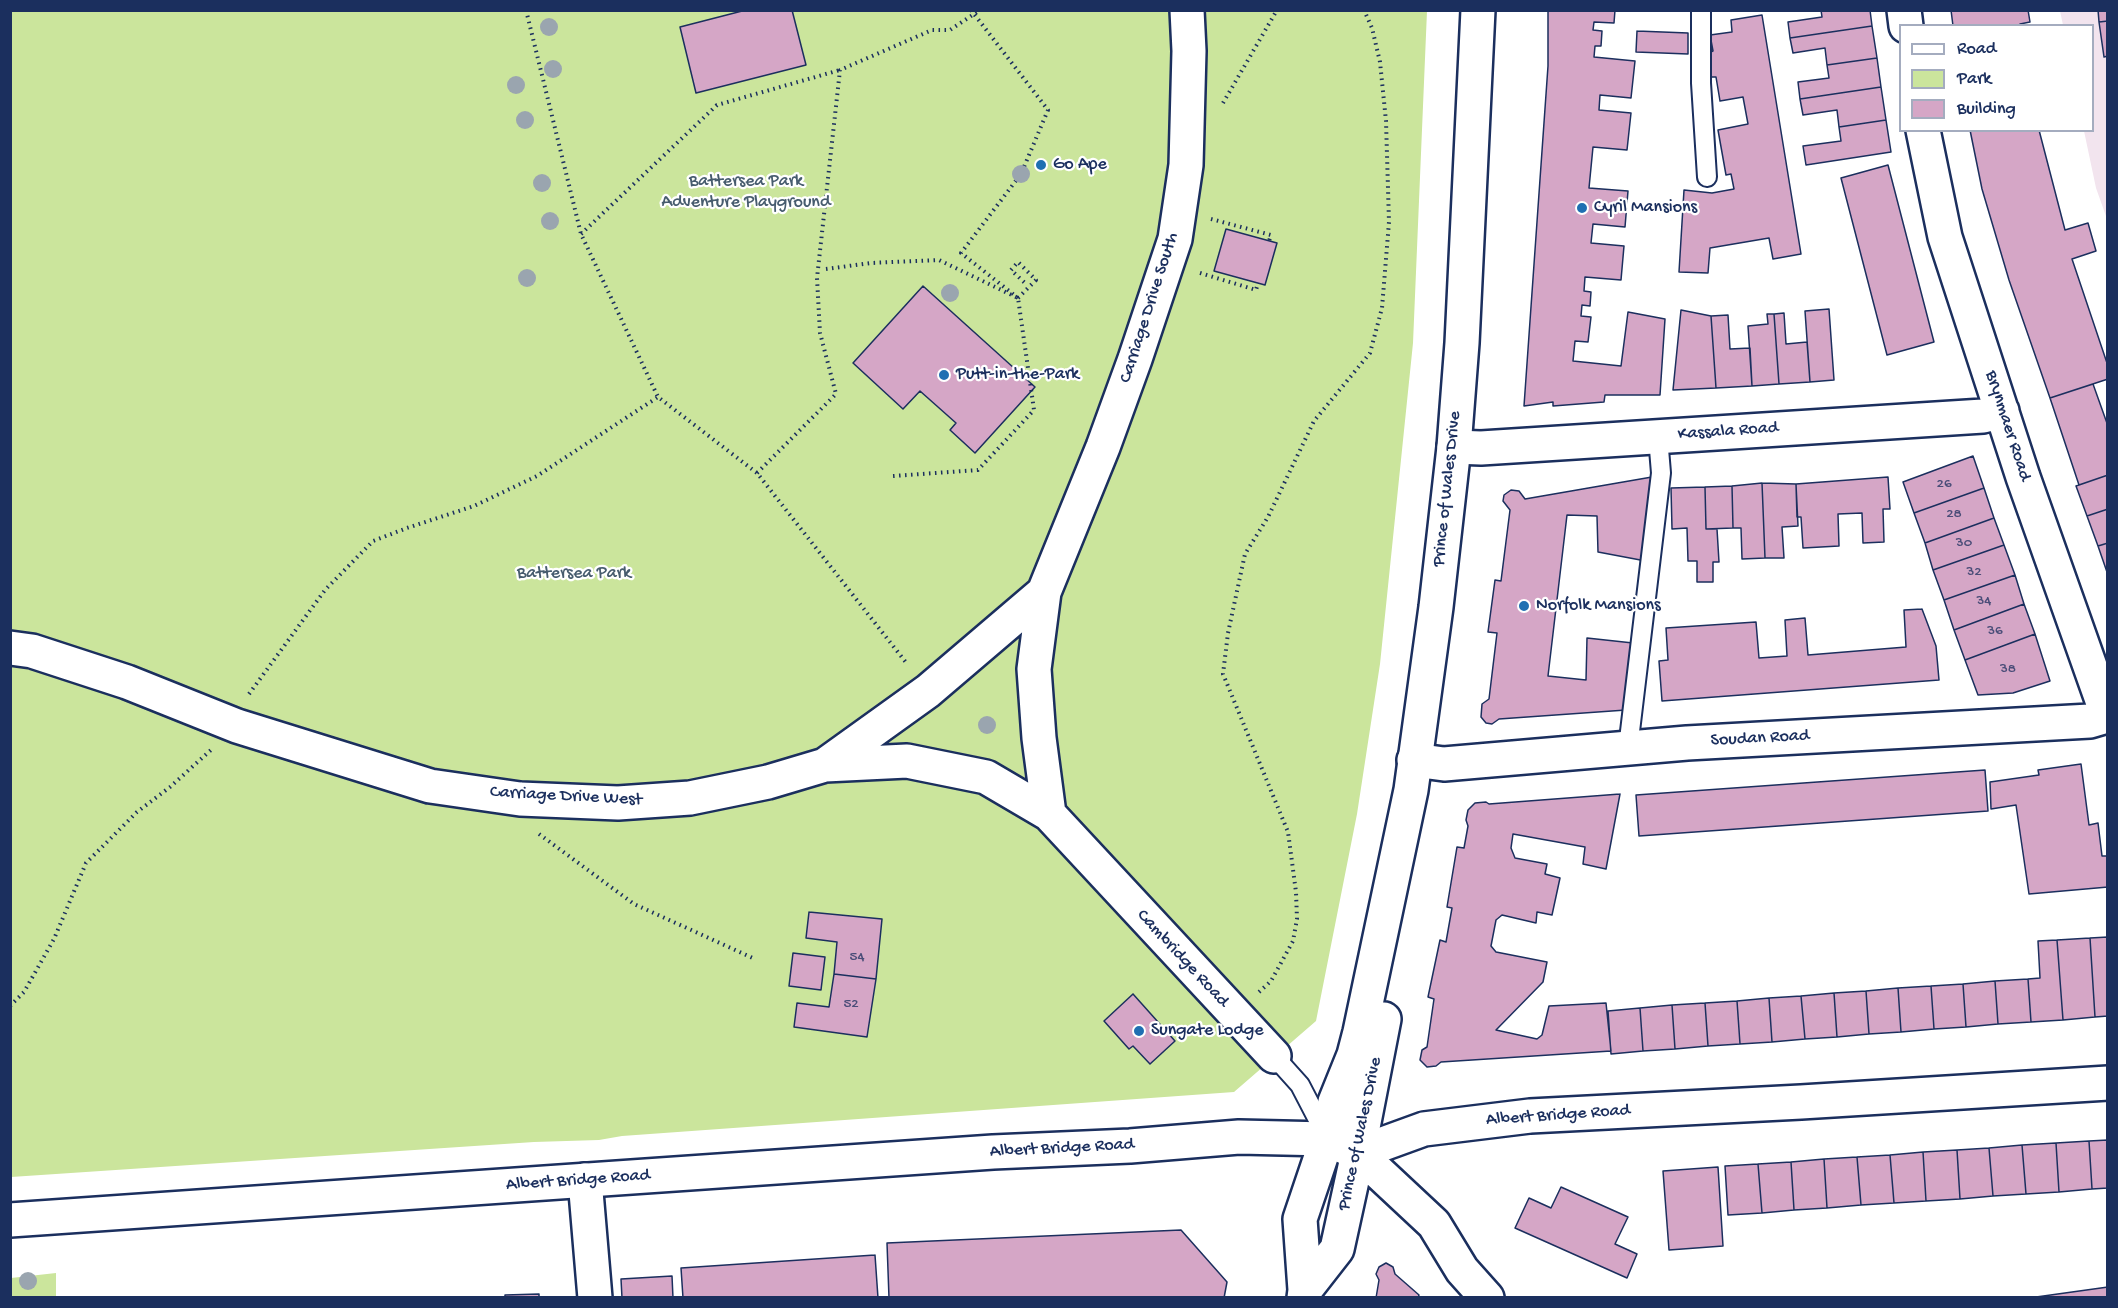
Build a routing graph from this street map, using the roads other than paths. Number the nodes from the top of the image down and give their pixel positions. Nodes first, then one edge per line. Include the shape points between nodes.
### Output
1 (1187, 10) edge
2 (1478, 10) edge
3 (1701, 10) edge
4 (1923, 132) edge
5 (1707, 177) dead end
6 (2002, 411) junction
7 (1658, 437) junction
8 (1454, 447) junction
9 (1044, 592) junction
10 (10, 648) edge
11 (2107, 716) edge
12 (1628, 748) junction
13 (1414, 760) junction
14 (825, 765) junction
15 (1049, 814) junction
16 (1374, 961) junction
17 (1274, 1056) joint
18 (2108, 1083) edge
19 (1327, 1139) junction
20 (1358, 1153) junction
21 (585, 1180) junction
22 (10, 1220) edge
23 (1304, 1294) edge
24 (595, 1298) edge
25 (1487, 1298) edge

1 - 9 main road, Carriage Drive South via 1186,165 1175,239 1103,447
2 - 8 main road, Prince of Wales Drive
3 - 5 lane
4 - 6 main road, Brynmaer Road via 1945,237
6 - 7 main road, Kassala Road via 1983,416
6 - 11 main road, Brynmaer Road
7 - 8 main road, Kassala Road
7 - 12 lane via 1661,473
8 - 13 main road, Prince of Wales Drive
9 - 14 main road, Carriage Drive West via 928,691
9 - 15 main road via 1034,669
10 - 14 main road, Carriage Drive West via 32,651 127,682 237,726 430,786 520,799 618,803 690,798
11 - 12 main road, Soudan Road via 2090,721
12 - 13 main road, Soudan Road via 1444,764
13 - 16 main road, Prince of Wales Drive
14 - 15 main road, Cambridge Road via 907,761 986,777
15 - 17 main road, Cambridge Road
16 - 19 main road, Prince of Wales Drive via 1354,1055 1335,1101
16 - 20 main road, Prince of Wales Drive via 1385,1010
17 - 19 lane, Cambridge Road via 1300,1085
18 - 20 main road, Albert Bridge Road via 1530,1116 1424,1129
19 - 20 main road, Albert Bridge Road
19 - 21 main road, Albert Bridge Road via 1239,1137
19 - 23 main road, Prince of Wales Drive via 1300,1219
20 - 23 main road, Prince of Wales Drive via 1337,1249
20 - 25 main road via 1434,1224 1462,1270
21 - 22 main road, Albert Bridge Road
21 - 24 main road

